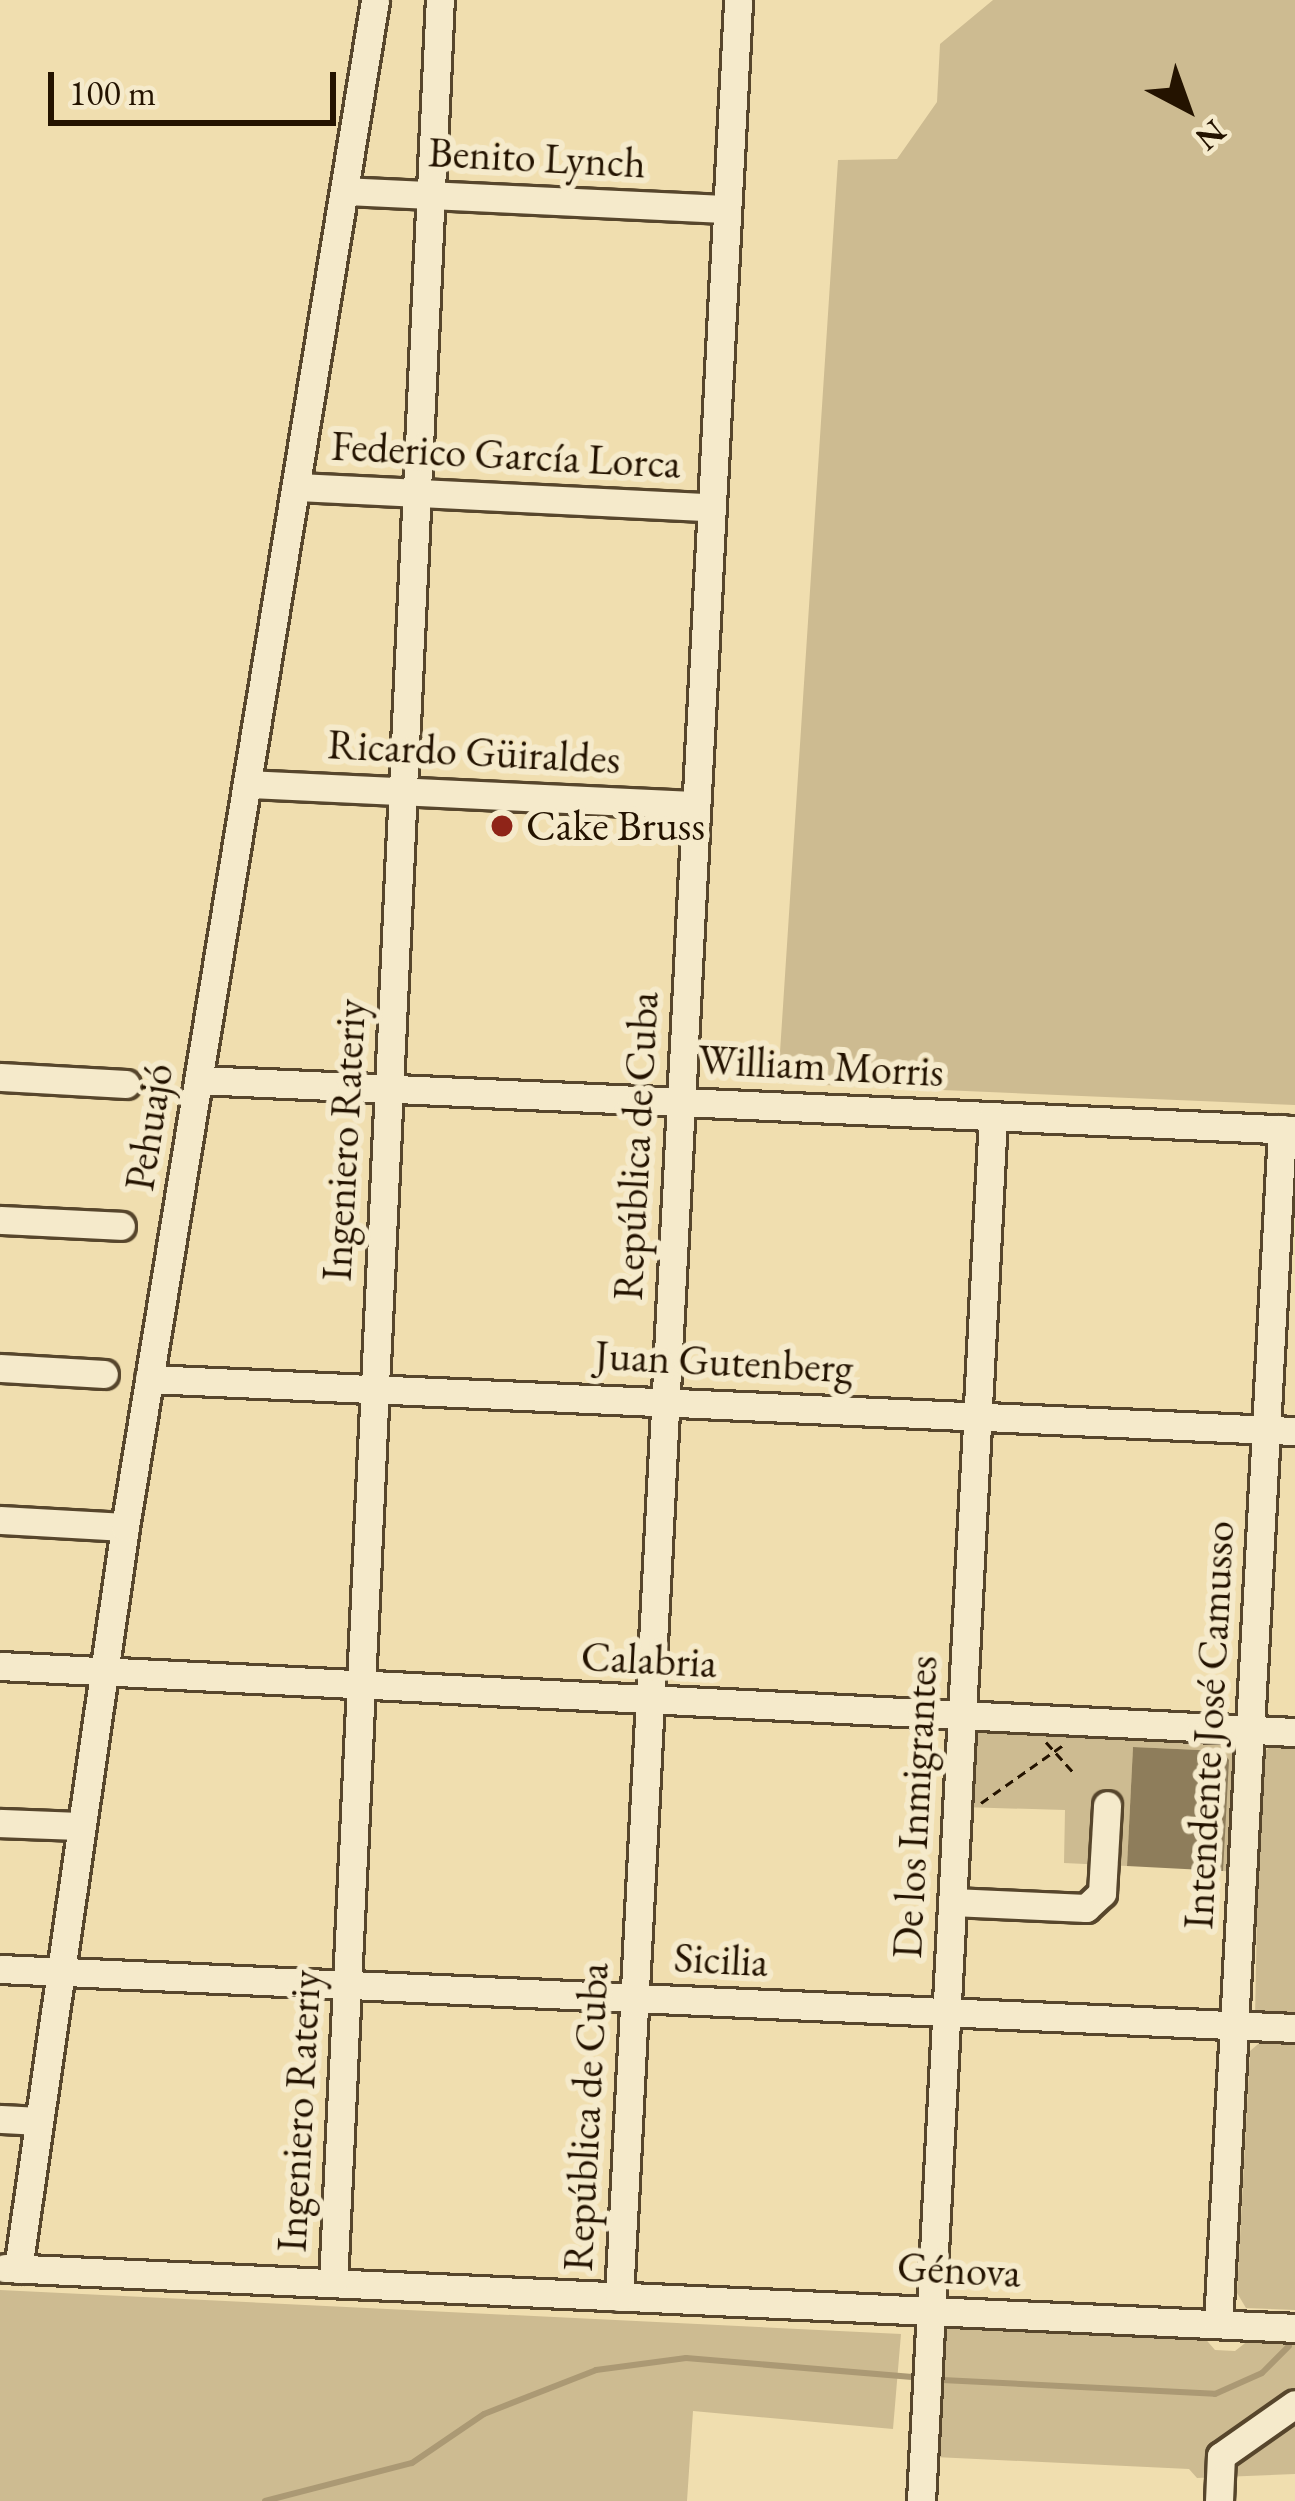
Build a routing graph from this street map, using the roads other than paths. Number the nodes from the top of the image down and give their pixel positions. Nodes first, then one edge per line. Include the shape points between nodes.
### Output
1 (375, 0) edge
2 (440, 0) edge
3 (738, 0) edge
4 (344, 191) junction
5 (431, 195) junction
6 (727, 209) junction
7 (296, 487) junction
8 (417, 492) junction
9 (711, 507) junction
10 (248, 784) junction
11 (403, 791) junction
12 (696, 806) junction
13 (0, 1077) edge
14 (199, 1081) junction
15 (126, 1084) dead end
16 (389, 1089) junction
17 (680, 1102) junction
18 (993, 1116) junction
19 (1289, 1130) edge
20 (0, 1220) edge
21 (121, 1226) dead end
22 (0, 1368) edge
23 (104, 1374) dead end
24 (149, 1379) junction
25 (375, 1388) junction
26 (665, 1402) junction
27 (978, 1415) junction
28 (1281, 1431) edge
29 (0, 1520) edge
30 (125, 1527) junction
31 (0, 1666) edge
32 (102, 1677) junction
33 (361, 1689) junction
34 (649, 1702) junction
35 (960, 1716) junction
36 (1251, 1730) junction
37 (1295, 1732) edge
38 (1107, 1805) dead end
39 (0, 1823) edge
40 (80, 1826) junction
41 (952, 1902) junction
42 (0, 1969) edge
43 (56, 1971) junction
44 (347, 1984) junction
45 (634, 1998) junction
46 (946, 2012) junction
47 (1234, 2025) junction
48 (1295, 2028) edge
49 (0, 2119) edge
50 (36, 2121) junction
51 (9, 2268) edge
52 (333, 2283) junction
53 (619, 2297) junction
54 (931, 2311) junction
55 (1219, 2324) junction
56 (1295, 2328) edge
57 (1295, 2404) edge
58 (921, 2501) edge
59 (1219, 2501) edge

1 - 4 street, Pehuajó
2 - 5 street, Ingeniero Rateriy
3 - 6 street, República de Cuba
4 - 5 street, Benito Lynch
4 - 7 street, Pehuajó
5 - 6 street, Benito Lynch
5 - 8 street, Ingeniero Rateriy
6 - 9 street, República de Cuba
7 - 8 street, Federico García Lorca
7 - 10 street, Pehuajó
8 - 9 street, Federico García Lorca
8 - 11 street, Ingeniero Rateriy
9 - 12 street, República de Cuba
10 - 11 street, Ricardo Güiraldes
10 - 14 street, Pehuajó
11 - 12 street, Ricardo Güiraldes
11 - 16 street, Ingeniero Rateriy
12 - 17 street, República de Cuba
13 - 15 street
14 - 16 street, William Morris
14 - 24 street, Pehuajó
16 - 17 street, William Morris
16 - 25 street, Ingeniero Rateriy
17 - 18 street, William Morris
17 - 26 street, República de Cuba
18 - 19 street, William Morris
18 - 27 street, De los Inmigrantes
19 - 28 street, Intendente José Camusso
20 - 21 street
22 - 23 street
24 - 25 street, Juan Gutenberg
24 - 30 street, Pehuajó
25 - 26 street, Juan Gutenberg
25 - 33 street, Ingeniero Rateriy
26 - 27 street, Juan Gutenberg
26 - 34 street, República de Cuba
27 - 28 street, Juan Gutenberg
27 - 35 street, De los Inmigrantes
28 - 36 street, Intendente José Camusso
29 - 30 street
30 - 32 street, Pehuajó
31 - 32 street, Calabria
32 - 33 street, Calabria
32 - 40 street, Pehuajó
33 - 34 street, Calabria
33 - 44 street, Ingeniero Rateriy
34 - 35 street, Calabria
34 - 45 street, República de Cuba
35 - 36 street, Calabria
35 - 41 street, De los Inmigrantes
36 - 37 street, Calabria
36 - 47 street, Intendente José Camusso
38 - 41 street via 1096,1902
39 - 40 street
40 - 43 street, Pehuajó
41 - 46 street, De los Inmigrantes
42 - 43 street, Sicilia
43 - 44 street, Sicilia
43 - 50 street, Pehuajó
44 - 45 street, Sicilia
44 - 52 street, Ingeniero Rateriy
45 - 46 street, Sicilia
45 - 53 street, República de Cuba
46 - 47 street, Sicilia
46 - 54 street, De los Inmigrantes
47 - 48 street, Sicilia
47 - 55 street, Intendente José Camusso
49 - 50 street
50 - 51 street, Pehuajó
51 - 52 street, Génova
52 - 53 street, Génova
53 - 54 street, Génova
54 - 55 street, Génova
54 - 58 street, De los Inmigrantes
55 - 56 street, Génova
57 - 59 street via 1221,2456

